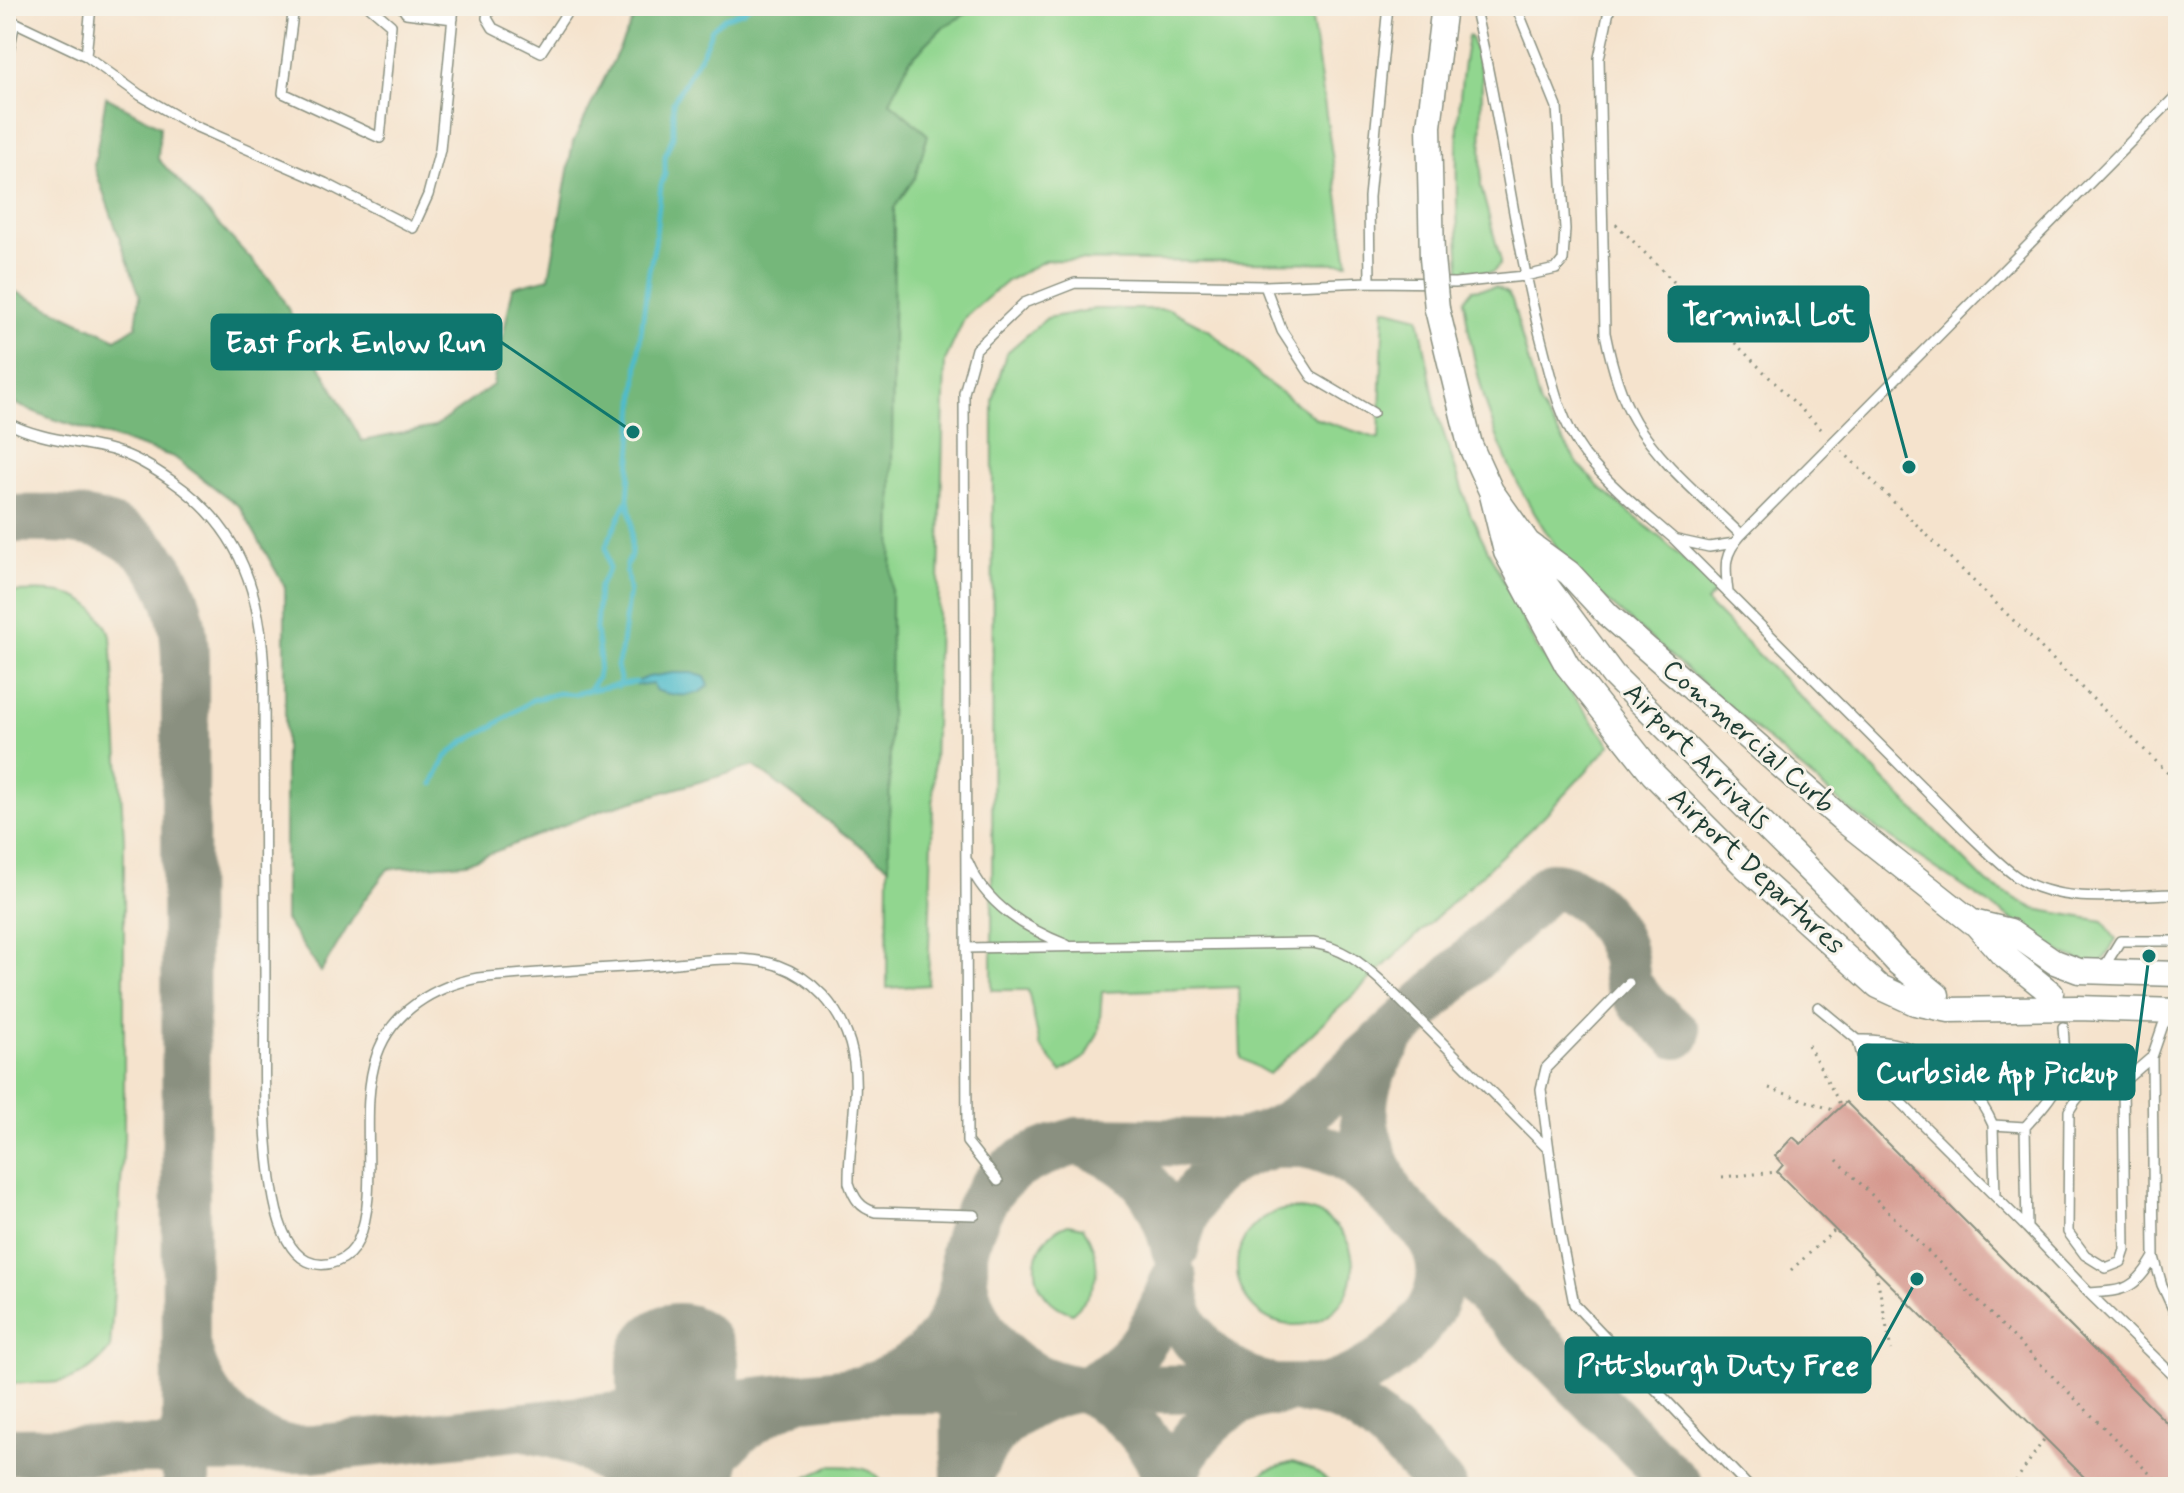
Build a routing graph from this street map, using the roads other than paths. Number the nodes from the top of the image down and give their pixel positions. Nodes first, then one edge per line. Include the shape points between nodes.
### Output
1 (91, 6) edge
2 (294, 6) edge
3 (369, 6) edge
4 (401, 6) edge
5 (454, 6) edge
6 (489, 6) edge
7 (571, 6) edge
8 (1388, 6) edge
9 (1444, 6) edge
10 (1474, 6) edge
11 (1516, 6) edge
12 (1610, 6) edge
13 (453, 19) junction
14 (10, 20) edge
15 (86, 56) junction
16 (6, 64) edge
17 (2178, 94) edge
18 (1525, 276) junction
19 (1370, 282) junction
20 (1265, 286) junction
21 (1373, 413) dead end
22 (6, 422) edge
23 (1491, 491) junction
24 (1674, 539) junction
25 (1738, 539) junction
26 (1528, 543) junction
27 (1728, 592) junction
28 (966, 856) junction
29 (2178, 894) edge
30 (1974, 922) junction
31 (2178, 941) edge
32 (1070, 946) junction
33 (966, 948) junction
34 (2100, 973) junction
35 (2178, 974) edge
36 (1629, 983) dead end
37 (2051, 993) dead end
38 (1937, 995) dead end
39 (1818, 1007) dead end
40 (2176, 1012) edge
41 (2063, 1027) dead end
42 (1858, 1040) junction
43 (2152, 1057) junction
44 (2123, 1082) junction
45 (1993, 1125) junction
46 (2025, 1127) junction
47 (1549, 1150) junction
48 (998, 1181) dead end
49 (1995, 1196) junction
50 (975, 1215) dead end
51 (2027, 1228) junction
52 (2154, 1257) junction
53 (2089, 1293) junction
54 (2178, 1320) edge
55 (2178, 1380) edge
56 (1749, 1487) edge

1 - 15 lane
2 - 3 lane via 283,93 380,138 391,25
4 - 13 lane via 406,13
5 - 13 lane
6 - 7 lane via 487,18 493,28 541,52
8 - 19 lane via 1369,197
9 - 23 street, bridge via 1429,126 1432,258 1437,309 1470,445
10 - 18 lane via 1490,69
11 - 18 lane via 1557,107 1565,229 1563,260 1556,269
12 - 25 lane via 1599,58 1605,333 1612,367 1623,398 1652,447
13 - 15 lane via 440,150 413,228 190,124
14 - 15 lane
14 - 16 lane
17 - 25 lane
18 - 19 lane via 1455,283
18 - 24 lane via 1563,417 1585,455
19 - 20 lane
20 - 21 lane via 1282,331 1312,377
20 - 28 lane via 1075,283 1024,303 976,349 964,393
22 - 50 lane via 29,433 126,455 158,472 216,519 248,576 259,615 264,677 268,1153 274,1202 299,1255 331,1263 358,1244 366,1206 373,1068 388,1032 425,997 478,978 690,962 767,962 804,979 829,1002 845,1030 853,1060 849,1183 863,1207 875,1212
23 - 26 street, Airport Arrivals
23 - 40 street, Airport Departures via 1506,552 1567,665 1653,774 1878,986 1915,1003 1949,1010
24 - 25 lane via 1709,547
24 - 27 lane
25 - 27 lane via 1726,560
26 - 30 street, Commercial Curb via 1569,573 1608,615 1843,820
26 - 38 street, Airport Arrivals via 1537,573 1613,675 1898,963
27 - 29 lane via 2018,878 2076,895
28 - 32 lane via 998,905 1029,928
28 - 33 lane
30 - 34 street, Commercial Curb via 2010,931 2055,962
30 - 37 street, Commercial Curb via 2001,953
31 - 34 lane via 2120,941
32 - 33 lane
32 - 47 lane via 1313,943 1340,950 1381,981
33 - 48 lane via 967,1142
34 - 35 street, Commercial Curb
36 - 47 lane via 1546,1068 1541,1089
39 - 42 lane
40 - 43 lane via 2163,1025
41 - 46 lane via 2064,1068 2058,1084
42 - 45 lane via 1898,1042 1939,1060 1984,1103
42 - 49 lane via 1872,1074
43 - 44 lane
43 - 52 lane
44 - 44 lane via 2096,1084 2078,1095 2069,1111 2068,1232 2085,1255 2106,1268 2121,1262 2125,1250
45 - 46 lane
45 - 49 lane
46 - 51 lane
47 - 56 lane via 1574,1304
49 - 51 lane
51 - 53 lane
52 - 53 lane via 2142,1278 2127,1289
52 - 54 lane
53 - 55 lane

